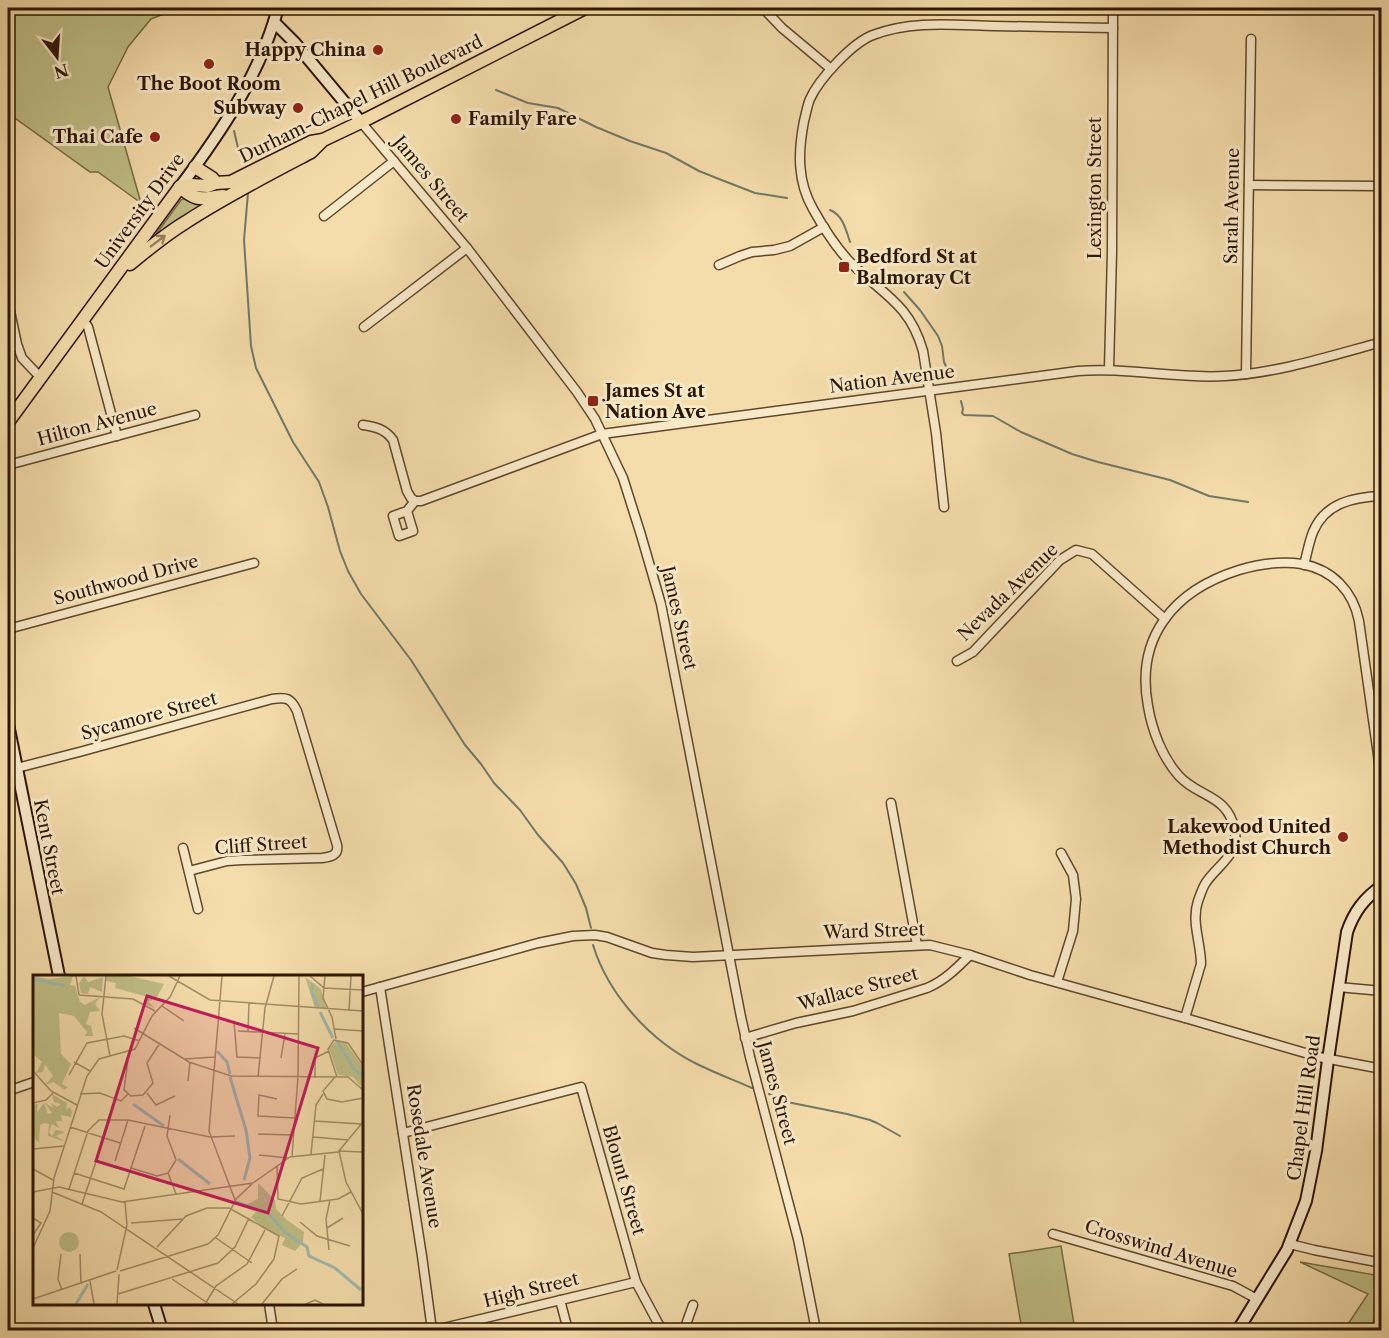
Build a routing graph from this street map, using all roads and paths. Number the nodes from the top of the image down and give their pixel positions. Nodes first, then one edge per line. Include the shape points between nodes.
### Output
1 (278, 8) edge
2 (585, 8) edge
3 (763, 8) edge
4 (1113, 8) edge
5 (274, 22) junction
6 (1113, 28) junction
7 (1251, 39) dead end
8 (831, 69) junction
9 (361, 122) junction
10 (323, 140) junction
11 (394, 161) junction
12 (195, 167) junction
13 (216, 183) junction
14 (1249, 184) junction
15 (1382, 186) edge
16 (180, 187) junction
17 (231, 195) junction
18 (324, 216) dead end
19 (824, 227) junction
20 (468, 248) junction
21 (719, 265) dead end
22 (113, 278) junction
23 (8, 302) edge
24 (83, 319) junction
25 (364, 327) dead end
26 (1382, 342) edge
27 (1109, 369) junction
28 (1246, 374) junction
29 (40, 377) junction
30 (930, 390) junction
31 (195, 415) dead end
32 (8, 422) edge
33 (363, 424) dead end
34 (602, 434) junction
35 (117, 436) junction
36 (8, 465) edge
37 (1382, 496) edge
38 (415, 501) junction
39 (944, 507) dead end
40 (406, 511) dead end
41 (254, 563) dead end
42 (1304, 565) junction
43 (1165, 619) junction
44 (8, 630) edge
45 (957, 661) dead end
46 (8, 724) edge
47 (17, 768) junction
48 (1382, 783) edge
49 (891, 803) dead end
50 (183, 848) dead end
51 (1061, 853) dead end
52 (336, 854) joint
53 (189, 871) junction
54 (1382, 886) edge
55 (198, 909) dead end
56 (917, 945) junction
57 (728, 955) junction
58 (970, 955) junction
59 (59, 975) edge
60 (1057, 982) junction
61 (380, 987) junction
62 (1338, 987) junction
63 (1382, 991) edge
64 (363, 992) edge
65 (1185, 1018) junction
66 (745, 1038) junction
67 (1328, 1060) junction
68 (1382, 1069) edge
69 (33, 1082) edge
70 (8, 1091) edge
71 (403, 1133) junction
72 (1053, 1234) dead end
73 (1290, 1244) junction
74 (1382, 1263) edge
75 (636, 1282) junction
76 (1257, 1299) junction
77 (560, 1300) junction
78 (154, 1305) edge
79 (269, 1305) edge
80 (693, 1305) dead end
81 (162, 1330) edge
82 (273, 1330) edge
83 (433, 1330) edge
84 (568, 1330) edge
85 (664, 1330) edge
86 (684, 1330) edge
87 (816, 1330) edge
88 (1238, 1330) edge

1 - 5 street, University Drive
2 - 9 main road, Durham-Chapel Hill Boulevard
3 - 8 street
4 - 6 street, Lexington Street
5 - 9 street, James Street
5 - 12 street, University Drive via 244,92
6 - 8 street via 905,26 866,38
6 - 27 street, Lexington Street
7 - 14 street, Sarah Avenue
8 - 19 street via 809,100 799,152 803,186
9 - 10 main road, Durham-Chapel Hill Boulevard
9 - 11 street, James Street
10 - 13 main road, Durham-Chapel Hill Boulevard via 311,142 236,180
10 - 17 main road via 312,152
11 - 18 street
11 - 20 street, James Street
12 - 13 main road
12 - 16 street, University Drive
13 - 16 main road, Durham-Chapel Hill Boulevard
14 - 15 street
14 - 28 street, Sarah Avenue
16 - 17 main road via 198,198
16 - 22 main road, University Drive
22 -> 17 main road via 169,233
19 - 21 street via 790,246 740,255
19 - 30 street via 850,263 907,317 924,351
20 - 25 street
20 - 34 street, James Street via 577,392
22 - 24 main road, University Drive
23 - 29 street via 19,352
24 - 29 main road, University Drive
24 - 35 street
26 - 28 street, Nation Avenue
27 - 28 street, Nation Avenue via 1183,376
27 - 30 street, Nation Avenue
29 - 32 main road, University Drive
30 - 34 street, Nation Avenue
30 - 39 street
31 - 35 street, Hilton Avenue
33 - 38 street via 380,428 393,440 407,491
34 - 38 street, Nation Avenue
34 - 57 street, James Street via 630,497 661,604
35 - 36 street, Hilton Avenue
37 - 42 street via 1345,502 1326,512 1313,532
38 - 40 street
41 - 44 street, Southwood Drive
42 - 43 street via 1277,563 1223,575 1192,592
42 - 48 street via 1339,583 1357,610
43 - 45 street, Nevada Avenue via 1092,554 1076,550 1060,560 973,652
43 - 65 street via 1153,639 1146,668 1148,706 1155,733 1179,777 1225,808 1235,837 1231,855 1205,884 1198,902 1195,916 1201,964
46 - 47 street, Kent Street
47 - 52 street, Sycamore Street via 285,698 297,711 337,844
47 - 59 street, Kent Street
49 - 56 street
50 - 53 street
51 - 60 street via 1073,875 1076,899 1073,931
52 - 53 street, Cliff Street via 322,858 234,860
53 - 55 street
54 - 62 street, Chapel Hill Road via 1367,898 1350,922
56 - 57 street, Ward Street
56 - 58 street, Ward Street
57 - 61 street, Ward Street via 666,955 607,937 584,935 538,943
57 - 66 street, James Street
58 - 60 street, Ward Street
58 - 66 street, Wallace Street via 927,988
60 - 65 street, Ward Street
61 - 64 street, Ward Street
61 - 71 street, Rosedale Avenue
62 - 63 street
62 - 67 street, Chapel Hill Road
65 - 67 street, Ward Street
66 - 87 street, James Street via 798,1239
67 - 68 street, Ward Street
67 - 73 street, Chapel Hill Road via 1309,1188
69 - 70 street
71 - 75 street, Blount Street via 581,1087
71 - 83 street, Rosedale Avenue
72 - 76 street, Crosswind Avenue via 1233,1286
73 - 74 street
73 - 76 street, Chapel Hill Road
75 - 77 street, High Street
75 - 85 street, Blount Street
76 - 88 street, Chapel Hill Road
77 - 83 street, High Street
77 - 84 street
78 - 81 street
79 - 82 street
80 - 86 street

